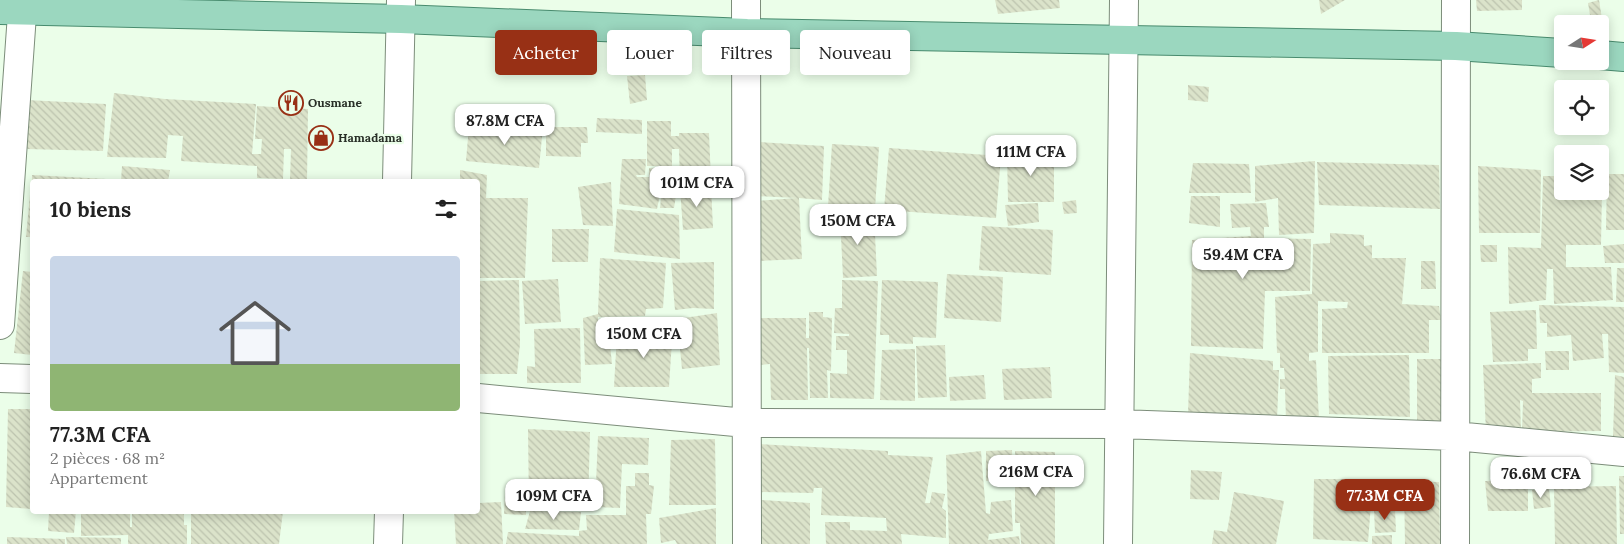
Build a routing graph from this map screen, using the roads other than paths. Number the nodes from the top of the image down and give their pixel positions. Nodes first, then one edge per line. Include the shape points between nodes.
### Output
1 (746, 0) edge
2 (1124, 0) edge
3 (1456, 0) edge
4 (15, 6) edge
5 (401, 9) edge
6 (704, 30) edge
7 (747, 30) edge
8 (790, 34) edge
9 (1125, 39) junction
10 (1456, 46) junction
11 (1554, 52) edge
12 (1609, 56) edge
13 (1624, 57) edge
14 (747, 75) edge
15 (397, 179) edge
16 (0, 326) edge
17 (0, 378) edge
18 (30, 379) edge
19 (480, 398) edge
20 (746, 423) junction
21 (1119, 424) junction
22 (1455, 436) junction
23 (1624, 452) edge
24 (389, 514) edge
25 (388, 544) edge
26 (747, 544) edge
27 (1118, 544) edge
28 (1455, 544) edge

1 - 7 street
2 - 9 street
3 - 10 street
4 - 5 main road
4 - 16 street
5 - 6 main road
5 - 15 street
8 - 9 main road
9 - 10 main road
9 - 21 street
10 - 11 main road
10 - 22 street
12 - 13 main road
14 - 20 street
17 - 18 street
19 - 20 street
20 - 21 street
20 - 26 street
21 - 22 street
21 - 27 street
22 - 23 street
22 - 28 street
24 - 25 street

